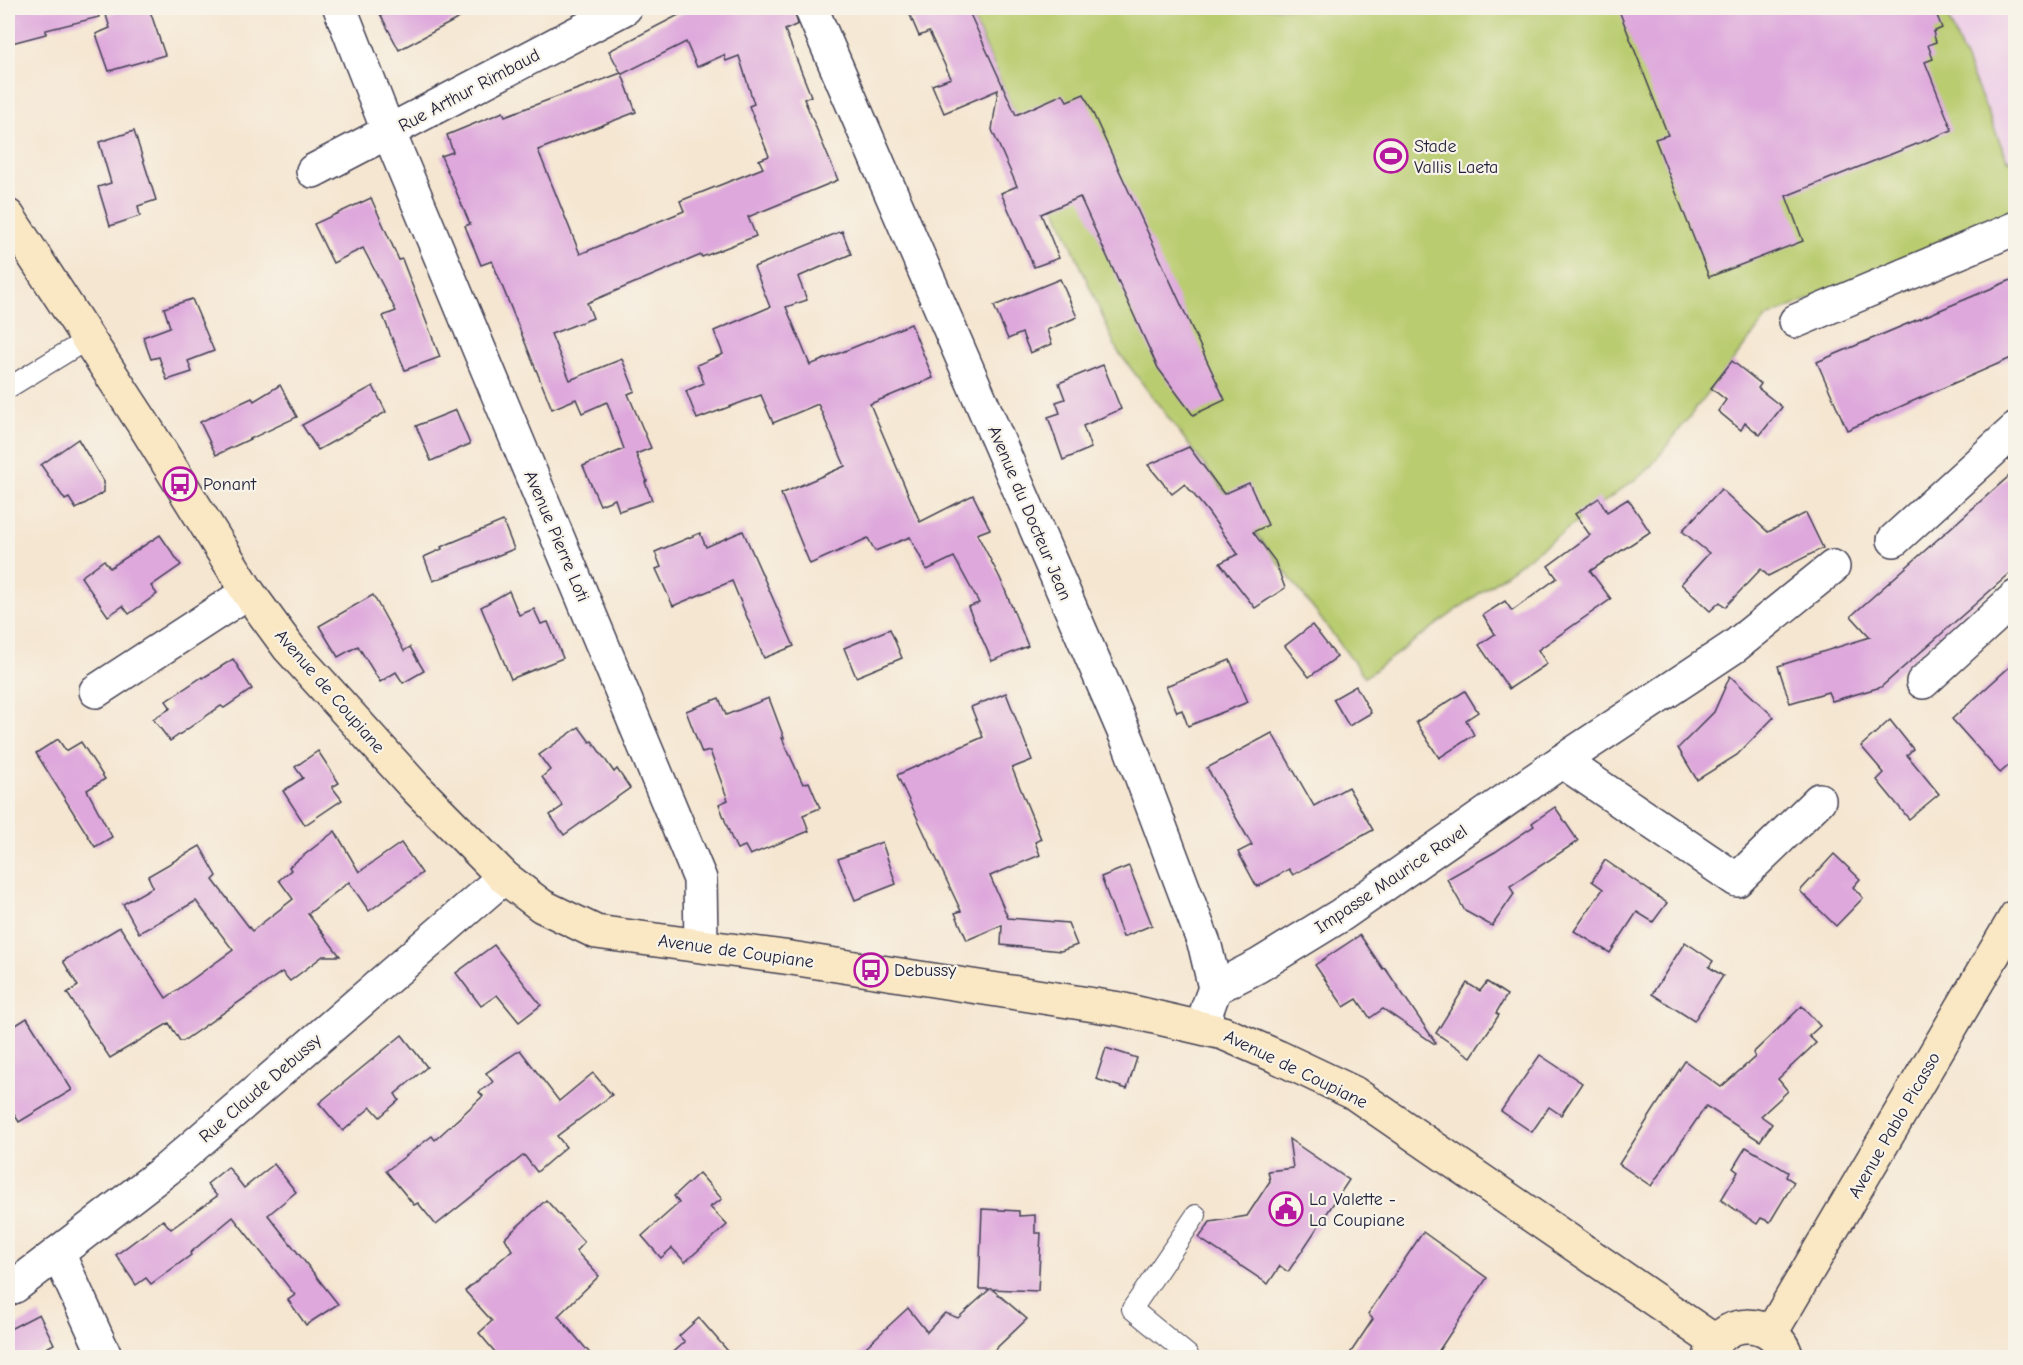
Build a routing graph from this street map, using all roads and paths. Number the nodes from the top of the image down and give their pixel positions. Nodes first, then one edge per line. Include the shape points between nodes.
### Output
1 (339, 8) edge
2 (626, 8) edge
3 (811, 8) edge
4 (388, 133) junction
5 (313, 171) dead end
6 (8, 216) edge
7 (2016, 228) edge
8 (1796, 321) dead end
9 (88, 339) junction
10 (8, 388) edge
11 (2016, 429) edge
12 (1894, 540) dead end
13 (1833, 567) dead end
14 (248, 592) junction
15 (2016, 597) edge
16 (1923, 682) dead end
17 (96, 692) dead end
18 (1562, 761) junction
19 (1819, 800) dead end
20 (504, 877) junction
21 (2016, 916) edge
22 (701, 945) junction
23 (1215, 988) junction
24 (1203, 1027) junction
25 (1196, 1215) dead end
26 (58, 1253) junction
27 (8, 1288) edge
28 (1779, 1345) edge
29 (1713, 1350) edge
30 (106, 1358) edge
31 (1188, 1358) edge

1 - 4 street, Avenue Pierre Loti
2 - 4 street, Rue Arthur Rimbaud
3 - 23 street, Avenue du Docteur Jean via 1128,741 1205,946
4 - 5 street, Rue Arthur Rimbaud
4 - 22 street, Avenue Pierre Loti via 700,879
6 - 9 main road, Avenue de Coupiane
7 - 8 street
9 - 10 lane
9 - 14 main road, Avenue de Coupiane
11 - 12 street
13 - 18 street, Impasse Maurice Ravel via 1735,646
14 - 17 street
14 - 20 main road, Avenue de Coupiane via 297,657 414,786
15 - 16 street
18 - 19 street via 1737,880
18 - 23 street, Impasse Maurice Ravel via 1341,915
20 - 22 main road, Avenue de Coupiane via 542,906 596,932
20 - 26 street, Rue Claude Debussy via 167,1169
21 - 28 main road, Avenue Pablo Picasso
22 - 24 main road, Avenue de Coupiane via 1120,1009
23 - 24 street
24 - 29 main road, Avenue de Coupiane via 1278,1056 1354,1094
25 - 31 lane via 1132,1309
26 - 27 street, Rue Claude Debussy
26 - 30 street
28 - 29 main road via 1765,1329 1738,1327 1726,1333

